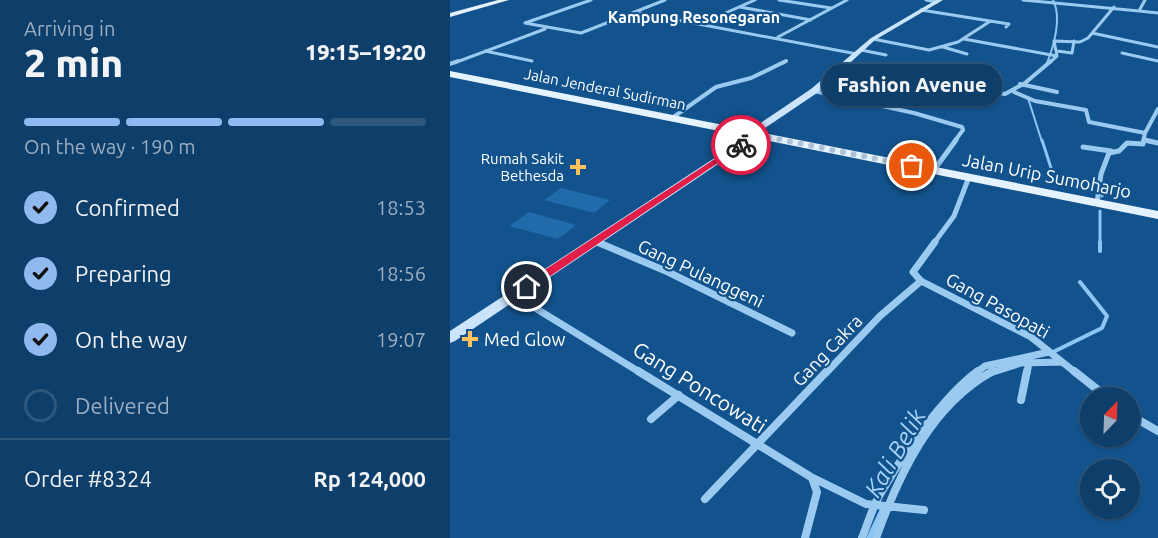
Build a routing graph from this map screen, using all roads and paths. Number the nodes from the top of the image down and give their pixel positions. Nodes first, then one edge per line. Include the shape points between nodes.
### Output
1 (497, 0) edge
2 (506, 0) edge
3 (591, 0) edge
4 (665, 0) edge
5 (755, 0) edge
6 (779, 0) edge
7 (847, 0) edge
8 (926, 0) edge
9 (1023, 0) edge
10 (1145, 0) edge
11 (938, 1) edge
12 (1115, 4) junction
13 (740, 7) junction
14 (832, 9) junction
15 (921, 10) junction
16 (1139, 10) junction
17 (635, 12) junction
18 (1158, 13) edge
19 (450, 14) edge
20 (810, 20) junction
21 (989, 22) junction
22 (702, 23) junction
23 (1006, 27) dead end
24 (547, 28) junction
25 (1092, 33) junction
26 (777, 38) junction
27 (873, 39) junction
28 (964, 39) junction
29 (1074, 41) junction
30 (943, 46) junction
31 (1158, 46) edge
32 (484, 51) junction
33 (859, 52) junction
34 (1122, 53) dead end
35 (967, 54) dead end
36 (1055, 54) junction
37 (886, 55) dead end
38 (532, 61) dead end
39 (786, 61) dead end
40 (1158, 61) edge
41 (450, 64) edge
42 (930, 68) dead end
43 (450, 74) edge
44 (831, 77) junction
45 (939, 81) junction
46 (1020, 84) junction
47 (814, 91) junction
48 (1012, 92) junction
49 (1057, 92) dead end
50 (1158, 108) edge
51 (672, 118) junction
52 (1145, 133) junction
53 (753, 134) junction
54 (1144, 140) junction
55 (1158, 143) edge
56 (1083, 147) dead end
57 (1115, 152) junction
58 (934, 170) junction
59 (969, 177) junction
60 (1096, 203) junction
61 (1158, 215) edge
62 (596, 241) junction
63 (921, 281) junction
64 (514, 295) junction
65 (792, 333) dead end
66 (450, 338) edge
67 (1050, 352) junction
68 (1061, 361) junction
69 (1029, 363) junction
70 (1094, 387) edge
71 (679, 395) junction
72 (1021, 400) dead end
73 (651, 419) dead end
74 (1140, 421) edge
75 (1158, 431) edge
76 (757, 443) junction
77 (811, 477) junction
78 (705, 499) dead end
79 (880, 507) junction
80 (924, 510) dead end
81 (805, 538) edge
82 (862, 538) edge
83 (876, 538) edge

1 - 19 main road
2 - 19 main road
3 - 24 street via 525,23
4 - 17 street
5 - 13 street
6 - 14 street
7 - 14 street
8 - 11 street
9 - 12 street
10 - 16 street
11 - 15 main road
12 - 16 street
12 - 25 street
13 - 20 street
13 - 22 street
14 - 20 street
15 - 21 street
15 - 27 main road
16 - 18 street
17 - 22 street
17 - 24 street via 581,33
20 - 26 street
21 - 23 street via 1009,24
21 - 28 street
22 - 26 street
24 - 32 street
25 - 29 street via 1083,41
25 - 31 street
26 - 33 street
27 - 30 street via 926,50
27 - 33 main road
28 - 30 street
28 - 36 street
29 - 36 street via 1071,53
29 - 36 street via 1056,40
30 - 35 street
32 - 38 street
32 - 41 street
33 - 37 street
33 - 44 main road
34 - 40 street
36 - 46 street via 1040,73
39 - 51 street via 751,78 716,87
42 - 45 street via 946,74
43 - 51 main road, Jalan Jenderal Sudirman
44 - 45 street via 921,95
44 - 47 main road
45 - 48 street
46 - 48 street
46 - 49 street
47 - 53 main road
47 - 58 street via 962,127
48 - 52 street via 1035,101 1086,110 1089,122
50 - 52 street
51 - 53 main road, Jalan Jenderal Sudirman
52 - 54 street
53 - 58 main road, Jalan Urip Sumoharjo
53 - 62 main road
54 - 55 street
54 - 57 street via 1143,144 1127,143
56 - 57 street
57 - 60 street via 1109,153 1101,174
58 - 59 main road, Jalan Urip Sumoharjo
59 - 60 main road, Jalan Urip Sumoharjo
59 - 63 street via 954,216 913,272
60 - 61 main road, Jalan Urip Sumoharjo
62 - 64 main road
62 - 65 street, Gang Pulanggeni
63 - 67 street, Gang Pasopati via 1031,337
63 - 76 street, Gang Cakra via 880,316
64 - 66 main road
64 - 71 street, Gang Poncowati
67 - 68 street, Gang Pasopati
67 - 79 street via 1000,361 976,370 935,415
68 - 69 street
68 - 70 street, Gang Pasopati
69 - 72 street
69 - 79 street via 998,369 979,378 961,394
71 - 73 street
71 - 76 street, Gang Poncowati
74 - 75 street
76 - 77 street, Gang Poncowati
76 - 78 street, Gang Cakra
77 - 79 street, Gang Poncowati
77 - 81 street via 817,492
79 - 80 street
79 - 82 street
79 - 83 street

